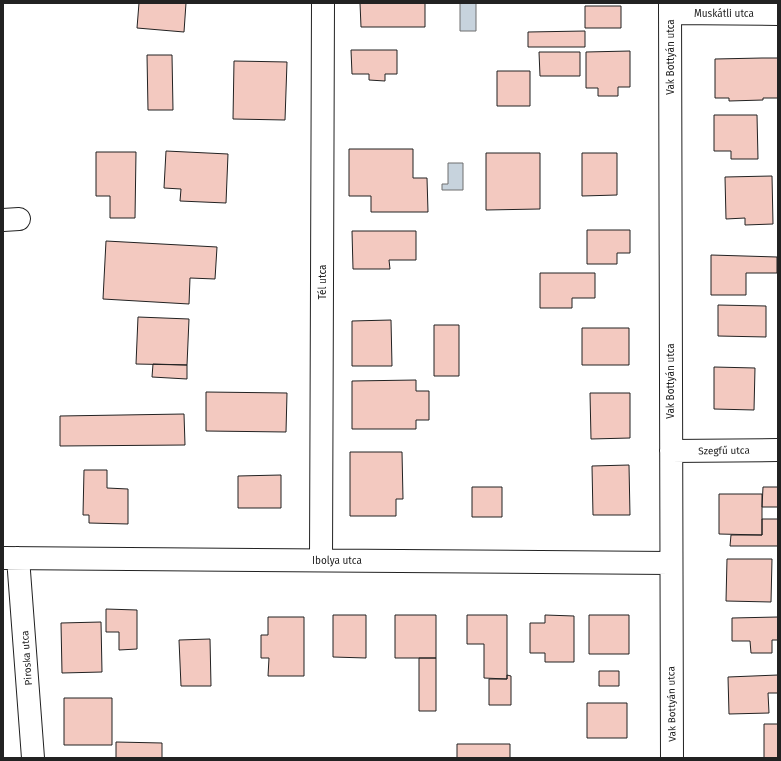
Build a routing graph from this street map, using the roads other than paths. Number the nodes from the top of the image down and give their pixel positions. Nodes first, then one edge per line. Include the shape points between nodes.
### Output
1 (323, 3) edge
2 (670, 8) edge
3 (778, 14) edge
4 (778, 450) edge
5 (671, 451) junction
6 (11, 558) edge
7 (321, 560) junction
8 (670, 563) junction
9 (33, 758) edge
10 (672, 758) edge

1 - 7 street, Tél utca
2 - 3 street, Muskátli utca
2 - 5 street, Vak Bottyán utca
4 - 5 street, Szegfű utca
5 - 8 street, Vak Bottyán utca
6 - 7 street, Ibolya utca
6 - 9 street, Piroska utca
7 - 8 street, Ibolya utca
8 - 10 street, Vak Bottyán utca

